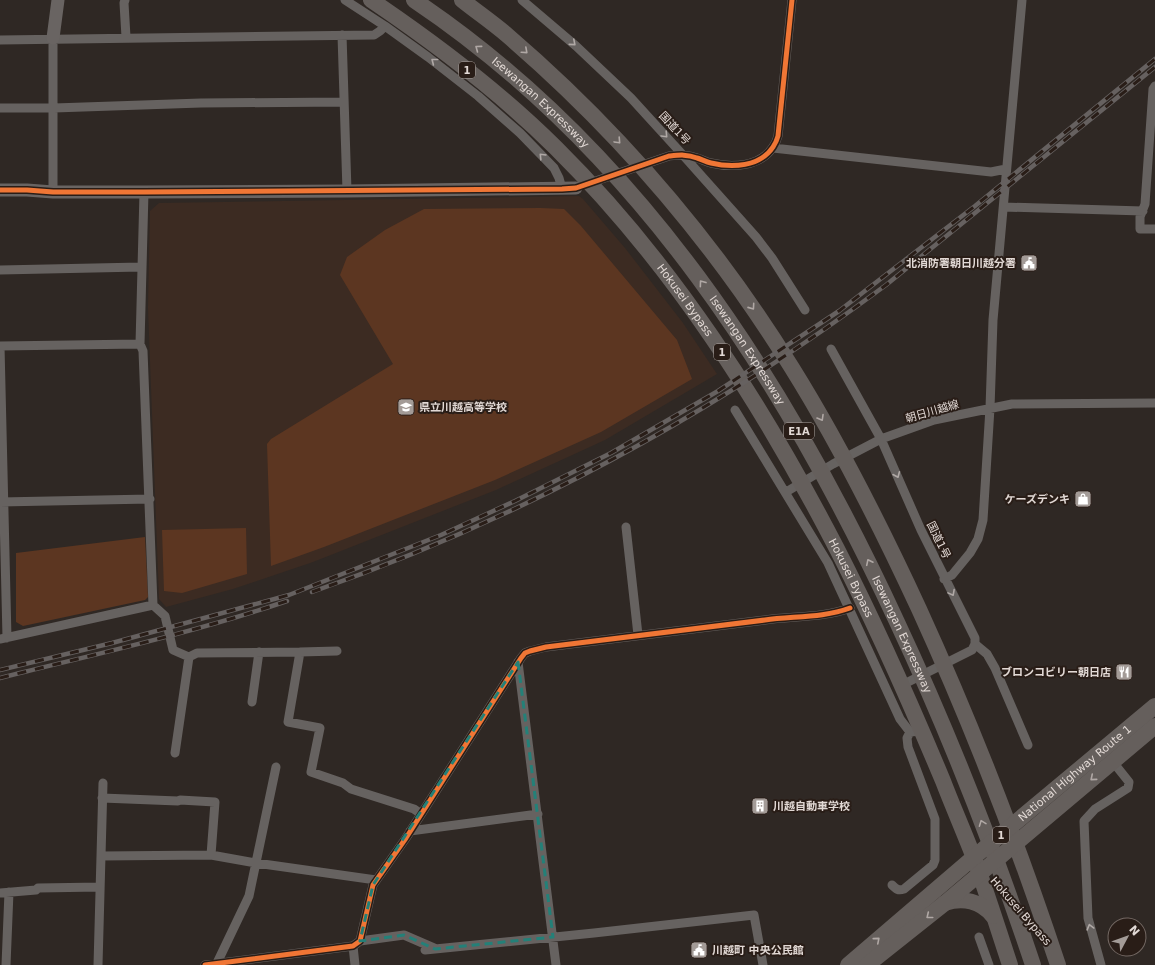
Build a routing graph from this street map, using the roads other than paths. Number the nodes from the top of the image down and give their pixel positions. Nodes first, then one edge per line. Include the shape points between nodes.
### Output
1 (58, 0) edge
2 (125, 0) edge
3 (345, 0) edge
4 (371, 0) edge
5 (414, 0) edge
6 (462, 0) edge
7 (522, 0) edge
8 (792, 0) edge
9 (1022, 0) edge
10 (385, 26) junction
11 (342, 35) junction
12 (126, 37) junction
13 (53, 38) junction
14 (0, 40) edge
15 (1155, 86) edge
16 (344, 102) junction
17 (0, 108) edge
18 (54, 108) junction
19 (773, 148) junction
20 (682, 154) junction
21 (1006, 169) junction
22 (576, 188) joint
23 (562, 189) junction
24 (0, 190) edge
25 (347, 191) junction
26 (53, 192) junction
27 (144, 192) junction
28 (1004, 207) junction
29 (1143, 211) junction
30 (1155, 229) edge
31 (141, 267) junction
32 (0, 270) edge
33 (805, 310) dead end
34 (140, 344) junction
35 (0, 346) edge
36 (831, 349) dead end
37 (1155, 403) edge
38 (990, 408) junction
39 (735, 410) dead end
40 (882, 439) junction
41 (786, 492) junction
42 (150, 499) junction
43 (2, 502) edge
44 (626, 527) dead end
45 (944, 578) junction
46 (153, 605) junction
47 (850, 608) junction
48 (638, 635) junction
49 (4, 638) edge
50 (975, 644) junction
51 (337, 651) dead end
52 (259, 652) junction
53 (300, 652) junction
54 (189, 656) junction
55 (518, 662) junction
56 (902, 685) junction
57 (252, 702) dead end
58 (1155, 706) edge
59 (1155, 726) edge
60 (916, 731) junction
61 (1028, 745) dead end
62 (175, 752) dead end
63 (1113, 762) junction
64 (276, 767) dead end
65 (103, 783) dead end
66 (102, 798) junction
67 (421, 814) junction
68 (538, 814) junction
69 (410, 831) junction
70 (211, 855) junction
71 (101, 856) junction
72 (974, 857) junction
73 (256, 863) junction
74 (982, 872) junction
75 (376, 880) junction
76 (892, 885) dead end
77 (100, 887) junction
78 (4, 892) edge
79 (945, 903) junction
80 (994, 918) junction
81 (553, 937) junction
82 (979, 937) dead end
83 (356, 944) junction
84 (435, 949) junction
85 (425, 950) dead end
86 (217, 963) junction
87 (6, 965) edge
88 (98, 965) edge
89 (205, 965) edge
90 (355, 965) edge
91 (556, 965) edge
92 (763, 965) edge
93 (848, 965) edge
94 (867, 965) edge
95 (989, 965) edge
96 (1010, 965) edge
97 (1033, 965) edge
98 (1058, 965) edge
99 (1068, 965) edge
100 (1100, 965) edge

1 - 13 street
2 - 12 street
3 - 10 street
4 - 56 highway, Hokusei Bypass / 1 via 471,72 522,116 557,149 599,195 674,284 708,331 777,439 853,580
97 -> 5 highway, Isewangan Expressway / E1A via 978,813 914,658 844,512 772,384 691,267 645,209 597,156 547,106 489,56
6 -> 98 highway, E1A via 505,33 563,84 665,192 749,302 793,370 830,432 866,501 933,641 1001,803
7 -> 20 street, 国道1号 via 631,98
8 - 19 street via 780,126
9 - 21 street
10 - 11 street via 374,35
23 -> 10 street via 554,168 520,133 478,96
11 - 12 street
11 - 16 street
12 - 13 street
13 - 14 street
13 - 18 street
15 - 29 street
16 - 18 street
16 - 25 street
17 - 18 street
18 - 26 street
19 - 20 street via 753,162 739,166 709,163
19 - 21 street via 991,172
20 - 22 street via 669,156
20 - 33 street, 国道1号 via 756,237
21 - 28 street
22 - 23 street
23 - 25 street
24 - 26 street
25 - 27 street
26 - 27 street
27 - 31 street
28 - 29 street
28 - 38 street via 993,320
29 - 30 street via 1140,229
31 - 32 street
31 - 34 street
34 - 35 street
34 - 42 street via 143,351
35 - 43 street
36 - 40 street, 国道1号
37 - 38 street, 朝日川越線 via 1012,404
38 - 40 street, 朝日川越線 via 934,420
38 - 45 street via 981,530 970,553 952,575
39 - 41 street, 1
40 - 41 street
40 -> 45 street, 国道1号
41 - 47 street, 1 via 828,563
42 - 43 street
42 - 46 street
43 - 49 street
44 - 48 street
45 -> 50 street, 国道1号 via 975,638
46 - 49 street
46 - 54 street via 164,616 173,650
47 - 48 street via 800,618
47 - 60 street, 1 via 900,719
48 - 55 street via 546,647 525,653
50 - 56 street via 966,654
50 - 61 street, 国道1号 via 987,654 995,668
51 - 53 street
52 - 53 street
52 - 54 street via 197,652
52 - 57 street
53 - 67 street via 288,722 320,728 311,772 343,783 351,789 414,809
54 - 62 street
55 - 67 street
55 - 68 street
56 - 60 highway, Hokusei Bypass / 1
58 - 72 highway, National Highway Route 1 / 1
59 - 63 highway, National Highway Route 1 / 1
60 - 72 highway, Hokusei Bypass / 1
60 - 76 street via 906,738 935,819 935,860 933,865 904,889 895,889
63 -> 74 highway, National Highway Route 1 / 1
100 -> 63 street via 1088,918 1084,821 1095,810 1128,788 1129,782
64 - 73 street
65 - 66 street
66 - 70 street via 215,802
66 - 71 street
67 - 69 street
68 - 69 street
68 - 81 street
69 - 75 street
70 - 71 street
70 - 73 street
71 - 77 street
72 - 74 highway, Hokusei Bypass / 1
93 -> 72 highway, National Highway Route 1 / 1
73 - 75 street
73 - 86 street via 250,896
74 - 79 highway, National Highway Route 1 / 1
74 - 80 highway, Hokusei Bypass / 1
74 - 99 highway, Hokusei Bypass / 1
75 - 83 street
77 - 78 street via 38,888
77 - 88 street
78 - 87 street
79 - 80 highway via 953,900 975,902 982,905
79 -> 94 highway, National Highway Route 1 / 1
80 - 96 highway, Hokusei Bypass / 1
81 - 84 street
81 - 91 street
81 - 92 street via 754,915
82 - 95 street
83 - 84 street via 404,936
83 - 86 street
83 - 90 street
84 - 85 street
86 - 89 street

